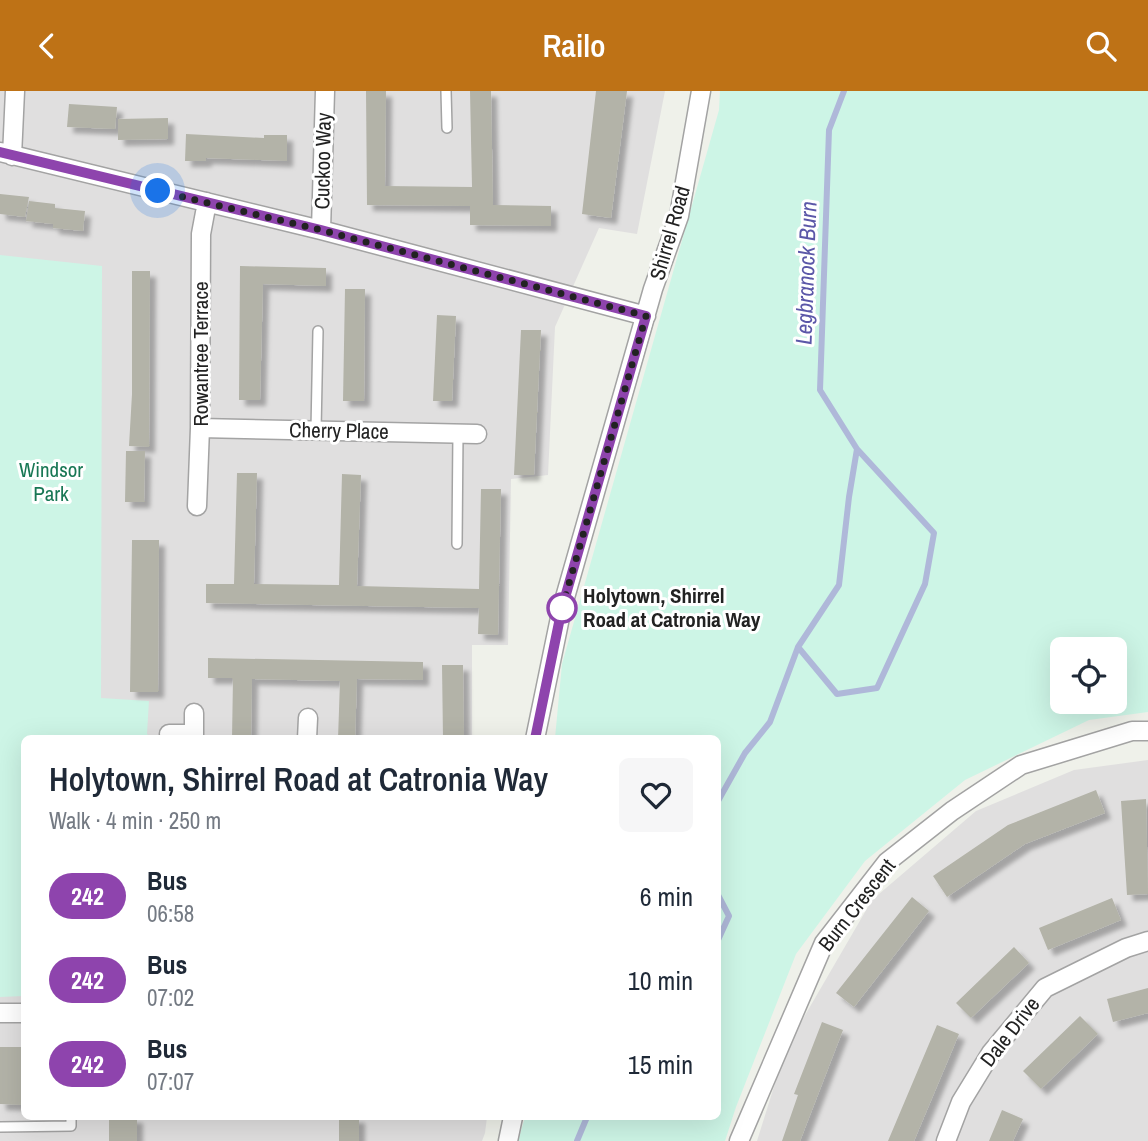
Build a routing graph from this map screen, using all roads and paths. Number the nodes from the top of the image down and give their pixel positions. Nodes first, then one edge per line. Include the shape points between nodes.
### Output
1 (15, 91) edge
2 (324, 91) edge
3 (446, 91) edge
4 (701, 91) edge
5 (447, 128) dead end
6 (6, 154) edge
7 (207, 202) junction
8 (321, 230) junction
9 (646, 316) junction
10 (318, 331) dead end
11 (200, 428) junction
12 (316, 430) junction
13 (458, 433) junction
14 (477, 434) dead end
15 (197, 506) dead end
16 (457, 544) dead end
17 (194, 713) dead end
18 (308, 718) dead end
19 (1148, 731) edge
20 (169, 734) dead end
21 (182, 735) edge
22 (194, 735) edge
23 (307, 735) edge
24 (536, 735) edge
25 (1148, 941) edge
26 (0, 1013) edge
27 (21, 1013) edge
28 (71, 1120) edge
29 (512, 1120) edge
30 (0, 1126) edge
31 (508, 1141) edge
32 (739, 1141) edge
33 (946, 1141) edge

1 - 6 street
2 - 8 street, Cuckoo Way
3 - 5 lane
4 - 9 street, Shirrel Road via 679,216
6 - 7 street
7 - 8 street
7 - 11 street, Rowantree Terrace via 201,234
8 - 9 street
9 - 24 street, Shirrel Road via 562,608
10 - 12 lane
11 - 12 street, Cherry Place
11 - 15 street, Rowantree Terrace
12 - 13 street, Cherry Place
13 - 14 street, Cherry Place
13 - 16 lane
17 - 22 street
18 - 23 street
19 - 32 street, Burn Crescent via 1132,731 1021,765 887,862 824,943
20 - 21 street
25 - 33 street, Dale Drive via 1045,988 991,1053 961,1102
26 - 27 street
28 - 30 lane via 71,1126
29 - 31 street

